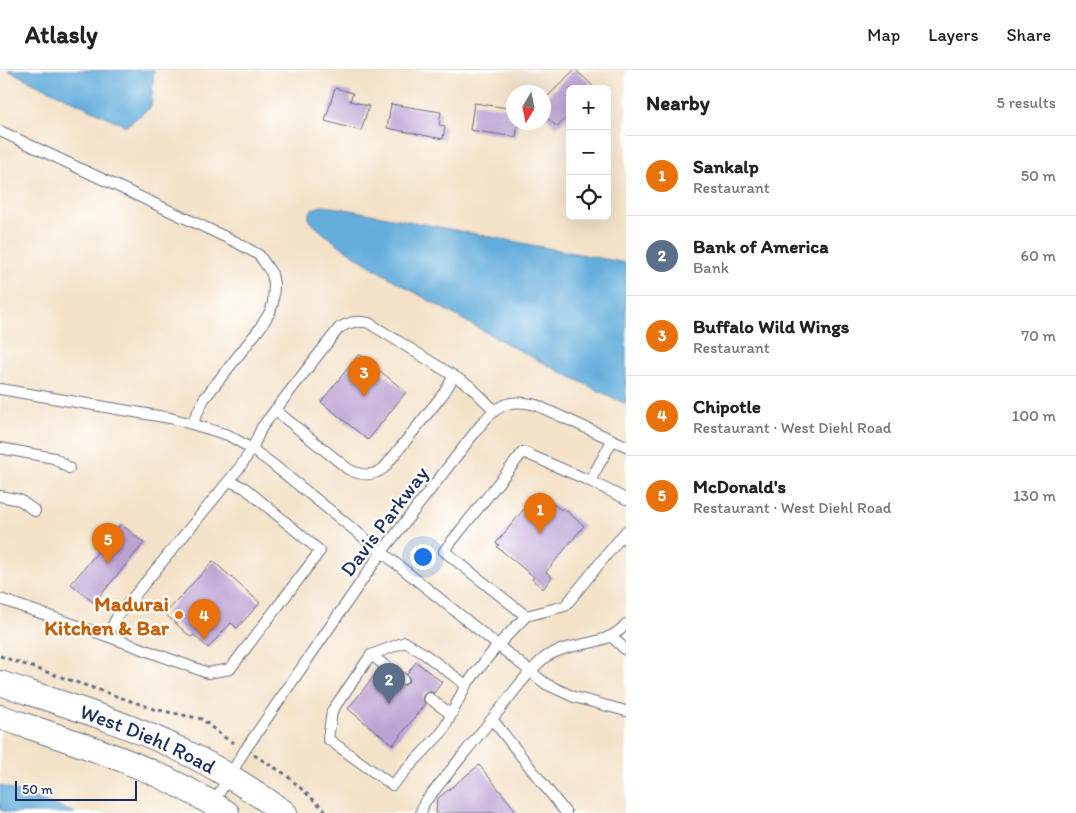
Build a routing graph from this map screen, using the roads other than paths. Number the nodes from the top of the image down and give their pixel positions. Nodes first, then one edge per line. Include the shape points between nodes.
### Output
1 (0, 131) edge
2 (454, 376) junction
3 (0, 389) edge
4 (275, 410) junction
5 (494, 410) junction
6 (192, 424) junction
7 (612, 440) junction
8 (626, 446) edge
9 (0, 448) edge
10 (252, 449) junction
11 (68, 468) dead end
12 (229, 481) junction
13 (590, 481) junction
14 (0, 496) edge
15 (626, 499) edge
16 (35, 511) dead end
17 (626, 531) edge
18 (381, 553) junction
19 (0, 599) edge
20 (526, 616) junction
21 (626, 624) edge
22 (107, 636) junction
23 (612, 637) junction
24 (497, 646) junction
25 (626, 650) edge
26 (371, 654) junction
27 (530, 672) junction
28 (403, 679) dead end
29 (0, 683) edge
30 (466, 685) junction
31 (429, 698) dead end
32 (626, 711) edge
33 (451, 714) junction
34 (0, 717) edge
35 (492, 719) junction
36 (228, 776) junction
37 (215, 810) edge
38 (560, 811) edge
39 (285, 813) edge
40 (421, 813) edge

1 - 6 lane via 236,242 259,255 266,264 274,284 270,312 204,399
2 - 4 lane via 369,323 358,320 339,328
2 - 4 lane via 384,468 367,476 348,469
2 - 5 lane via 470,386
3 - 6 lane
4 - 10 lane via 262,427
5 - 7 lane via 507,403 536,405
5 - 18 lane, Davis Parkway
6 - 10 lane via 228,435
7 - 8 lane
7 - 13 lane
9 - 11 lane via 54,458
10 - 12 lane
10 - 18 lane
12 - 22 lane via 118,617
12 - 22 lane via 245,488 320,551 230,669 208,673
13 - 15 lane
13 - 20 lane via 523,452 444,551
14 - 16 lane via 20,500
17 - 20 lane via 565,606
18 - 24 lane
18 - 36 lane, Davis Parkway
19 - 22 lane
20 - 24 lane
21 - 23 lane
23 - 25 lane
23 - 27 lane via 561,651 545,658
24 - 27 lane
24 - 30 lane
26 - 28 lane
26 - 30 lane via 405,642
26 - 33 lane via 332,711 328,739 392,786 443,730
27 - 32 lane via 567,694
27 - 35 lane
29 - 36 street, West Diehl Road via 140,733
30 - 33 lane
31 - 33 lane
34 - 37 street, West Diehl Road via 83,744 162,777
35 - 38 lane
35 - 40 lane via 424,803
36 - 37 lane, Davis Parkway
36 - 39 street, West Diehl Road

